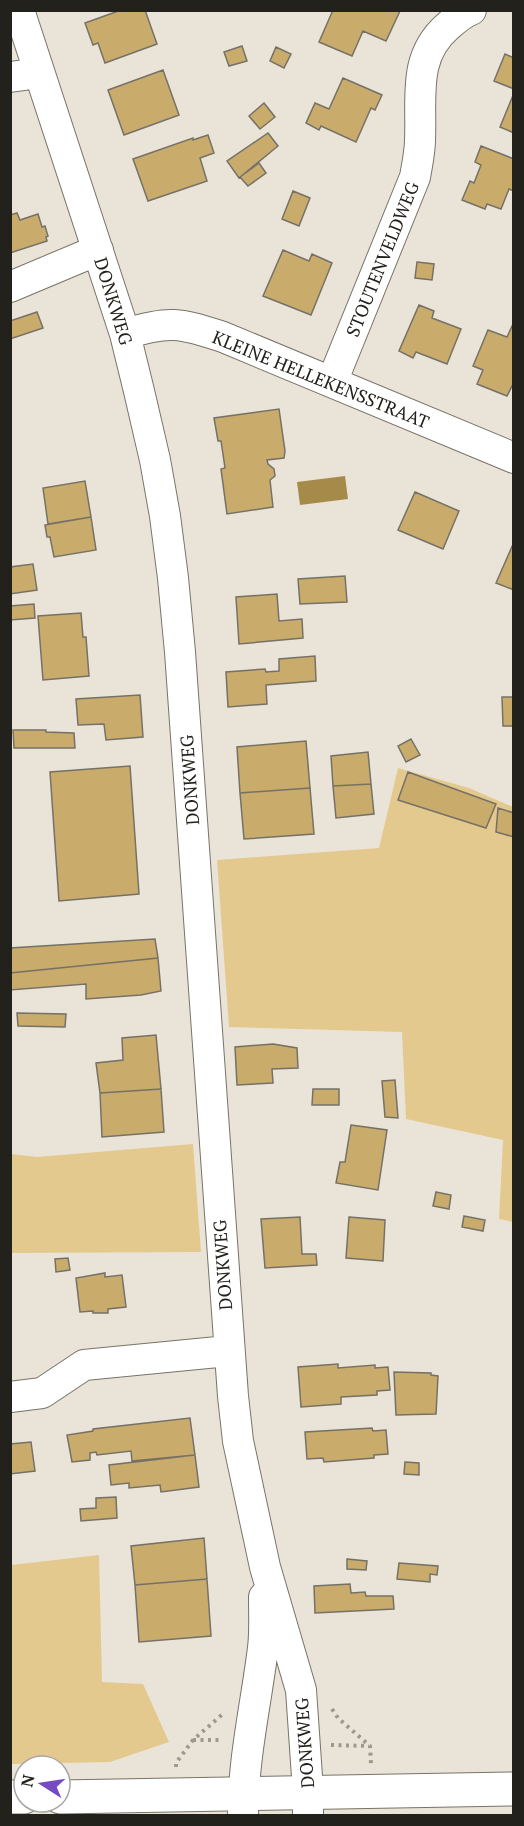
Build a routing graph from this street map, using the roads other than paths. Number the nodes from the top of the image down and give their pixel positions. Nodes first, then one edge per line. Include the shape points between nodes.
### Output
1 (18, 10) edge
2 (471, 10) edge
3 (25, 75) edge
4 (98, 250) junction
5 (10, 287) edge
6 (125, 334) junction
7 (333, 382) junction
8 (513, 458) edge
9 (228, 1351) junction
10 (10, 1397) edge
11 (265, 1567) junction
12 (513, 1789) edge
13 (72, 1797) edge
14 (308, 1803) edge
15 (243, 1805) edge

1 - 3 street, DONKWEG
2 - 7 street, STOUTENVELDWEG via 437,36 423,64 415,177
3 - 4 street, DONKWEG
4 - 5 street
4 - 6 street, DONKWEG
6 - 7 street, KLEINE HELLEKENSSTRAAT via 178,324 223,337
6 - 9 street, DONKWEG via 155,460 173,578
7 - 8 street, KLEINE HELLEKENSSTRAAT
9 - 10 street via 84,1365 42,1393
9 - 11 street, DONKWEG via 238,1441
11 - 14 street, DONKWEG via 301,1690
11 - 15 street, DONKWEG via 263,1646
12 - 14 highway via 373,1792
13 - 15 highway via 174,1795
14 - 15 highway

